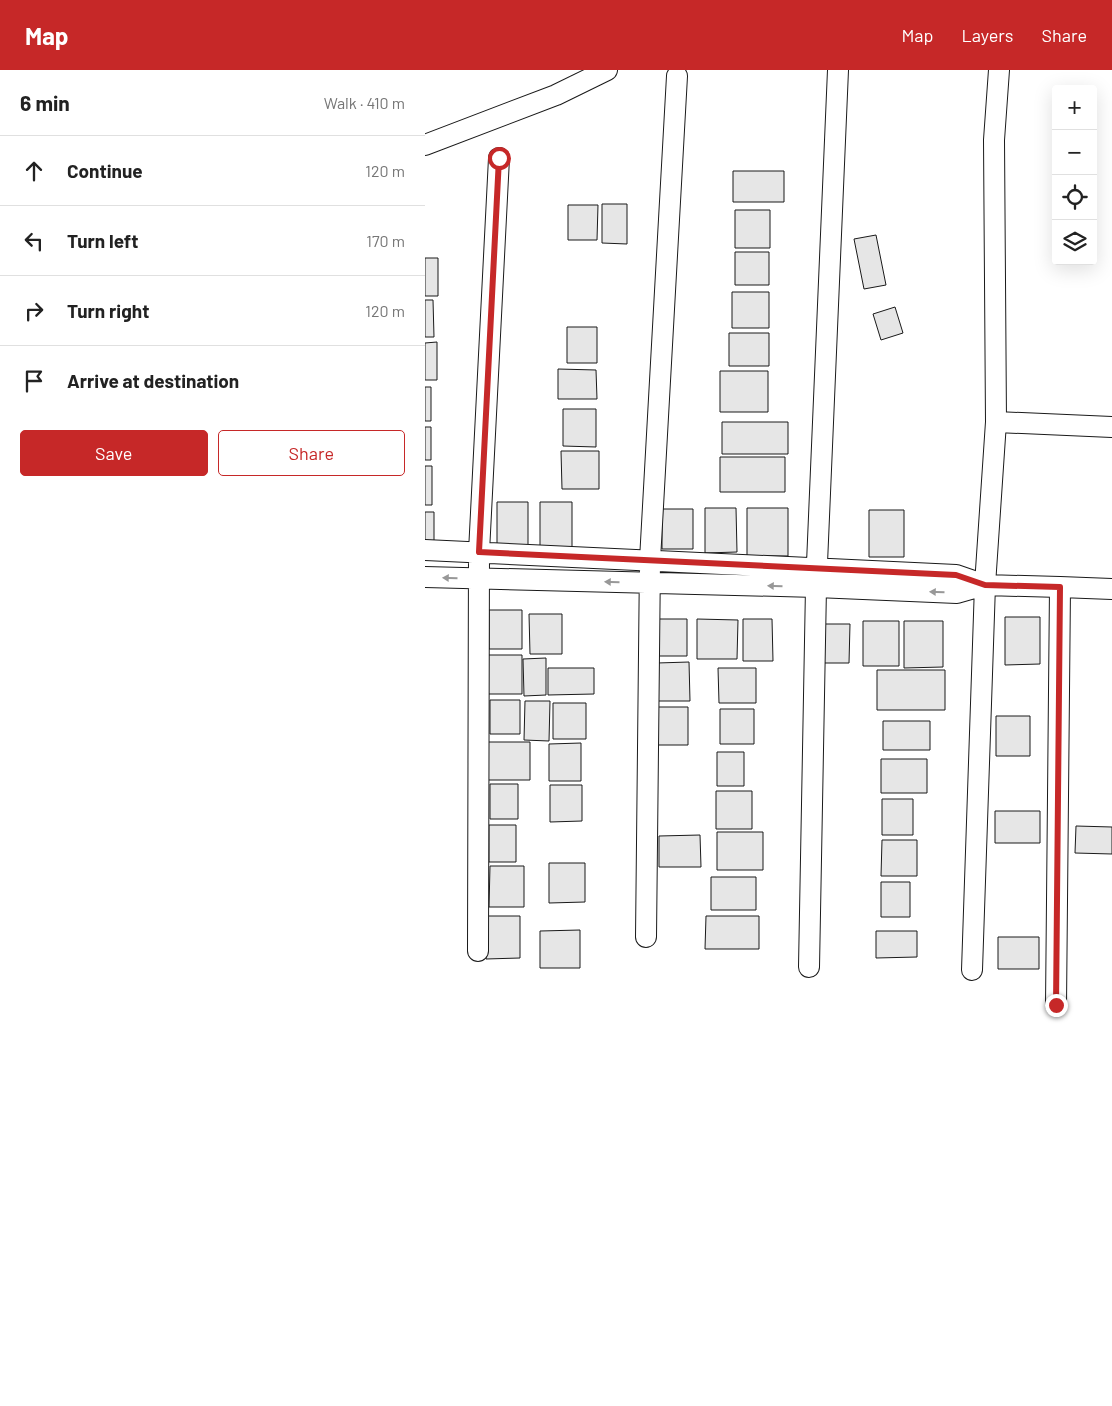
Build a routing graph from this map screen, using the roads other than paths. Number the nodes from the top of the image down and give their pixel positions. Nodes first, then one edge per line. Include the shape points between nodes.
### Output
1 (607, 70) edge
2 (838, 70) edge
3 (999, 70) edge
4 (677, 76) dead end
5 (425, 145) edge
6 (499, 158) dead end
7 (996, 422) junction
8 (1112, 427) edge
9 (425, 550) edge
10 (479, 552) junction
11 (650, 560) junction
12 (425, 577) edge
13 (816, 578) junction
14 (479, 580) junction
15 (650, 583) junction
16 (985, 585) junction
17 (1060, 587) junction
18 (1112, 589) edge
19 (646, 937) dead end
20 (478, 951) dead end
21 (809, 967) dead end
22 (972, 970) dead end
23 (1056, 1005) dead end

1 - 5 street via 556,95
2 - 13 street
3 - 7 street via 994,140
4 - 11 street
6 - 10 street
7 - 8 street
7 - 16 street
9 - 10 street
10 - 11 street
10 - 14 street
11 - 13 street
11 - 15 street
14 -> 12 street
13 -> 15 street
13 - 16 street via 957,593
13 - 21 street
15 -> 14 street
14 - 20 street
15 - 19 street
16 - 17 street
16 - 22 street
17 - 18 street
17 - 23 street

